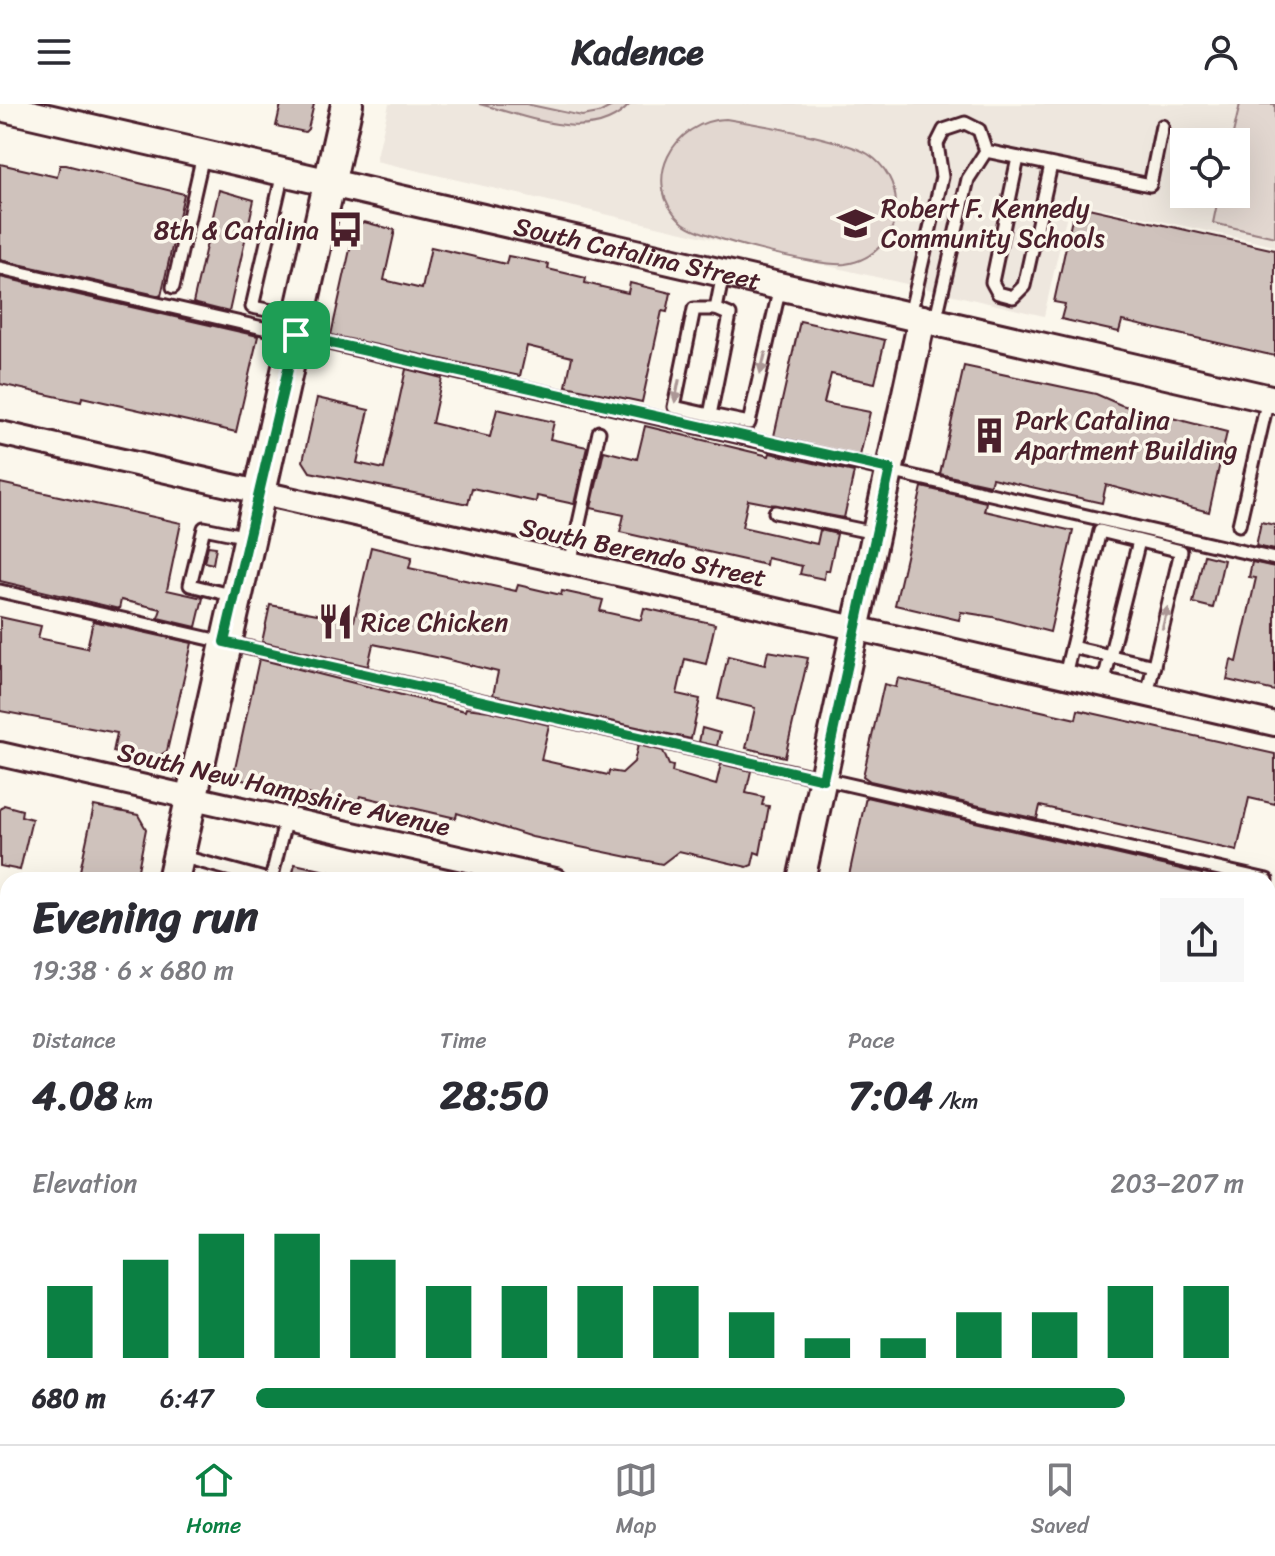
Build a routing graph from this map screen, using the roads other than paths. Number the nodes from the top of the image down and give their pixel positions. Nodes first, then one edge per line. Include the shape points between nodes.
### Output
1 (347, 104) edge
2 (0, 107) edge
3 (1162, 126) dead end
4 (986, 151) junction
5 (203, 155) junction
6 (1018, 158) junction
7 (1051, 165) junction
8 (283, 173) junction
9 (329, 184) junction
10 (0, 268) edge
11 (723, 274) junction
12 (173, 287) dead end
13 (780, 287) junction
14 (716, 309) junction
15 (922, 319) junction
16 (298, 326) junction
17 (1272, 399) edge
18 (710, 415) junction
19 (599, 432) dead end
20 (0, 433) edge
21 (890, 469) junction
22 (259, 494) junction
23 (775, 512) dead end
24 (1239, 525) dead end
25 (876, 533) junction
26 (248, 538) junction
27 (1139, 541) junction
28 (1275, 559) edge
29 (570, 565) junction
30 (0, 591) edge
31 (235, 596) junction
32 (856, 626) junction
33 (224, 642) junction
34 (1072, 647) junction
35 (1110, 656) junction
36 (1154, 666) junction
37 (1065, 675) junction
38 (1103, 684) junction
39 (1147, 694) junction
40 (1275, 724) edge
41 (0, 754) edge
42 (823, 779) junction
43 (190, 796) junction
44 (286, 817) junction
45 (176, 868) edge
46 (207, 872) edge
47 (272, 872) edge
48 (521, 872) edge
49 (803, 872) edge
50 (1232, 872) edge

1 - 9 main road
2 - 5 street, South Catalina Street
3 - 7 lane via 1150,185
4 - 6 lane
4 - 15 lane via 968,179
4 - 15 lane via 984,136 965,123 950,125 939,136 942,177
5 - 8 street, South Catalina Street
5 - 12 lane
6 - 7 lane
6 - 7 lane via 992,282 998,293 1013,297 1024,286
8 - 9 street, South Catalina Street
8 - 16 lane via 252,307
9 - 11 street, South Catalina Street
9 - 16 main road
10 - 16 lane
11 - 13 street, South Catalina Street
11 - 14 lane
13 - 15 street, South Catalina Street
13 -> 18 lane via 749,423
14 - 18 lane via 730,315
14 -> 18 lane via 694,309 674,407
15 - 17 street, South Catalina Street
15 - 21 street
16 - 21 lane
16 - 22 main road
17 - 24 lane
19 - 29 lane
20 - 22 street, South Berendo Street
21 - 25 street
21 - 28 lane
22 - 26 main road
22 - 29 street, South Berendo Street
23 - 25 lane
25 - 32 street
26 - 31 main road
26 - 31 lane via 204,528 190,585
27 - 34 lane via 1100,531
27 - 35 lane
36 -> 27 lane via 1181,551
29 - 32 street, South Berendo Street
30 - 33 lane
31 - 33 main road
32 - 37 street, South Berendo Street
32 - 42 street
33 - 42 lane
33 - 43 main road
34 - 35 lane
34 - 37 lane
35 - 36 lane
35 - 38 lane
36 - 39 lane
37 - 38 street, South Berendo Street
38 - 39 street, South Berendo Street
39 - 40 street, South Berendo Street
41 - 43 street, South New Hampshire Avenue
42 - 49 street
42 - 50 lane
43 - 44 street, South New Hampshire Avenue
43 - 45 main road
44 - 47 lane
44 - 48 street, South New Hampshire Avenue
45 - 46 lane

